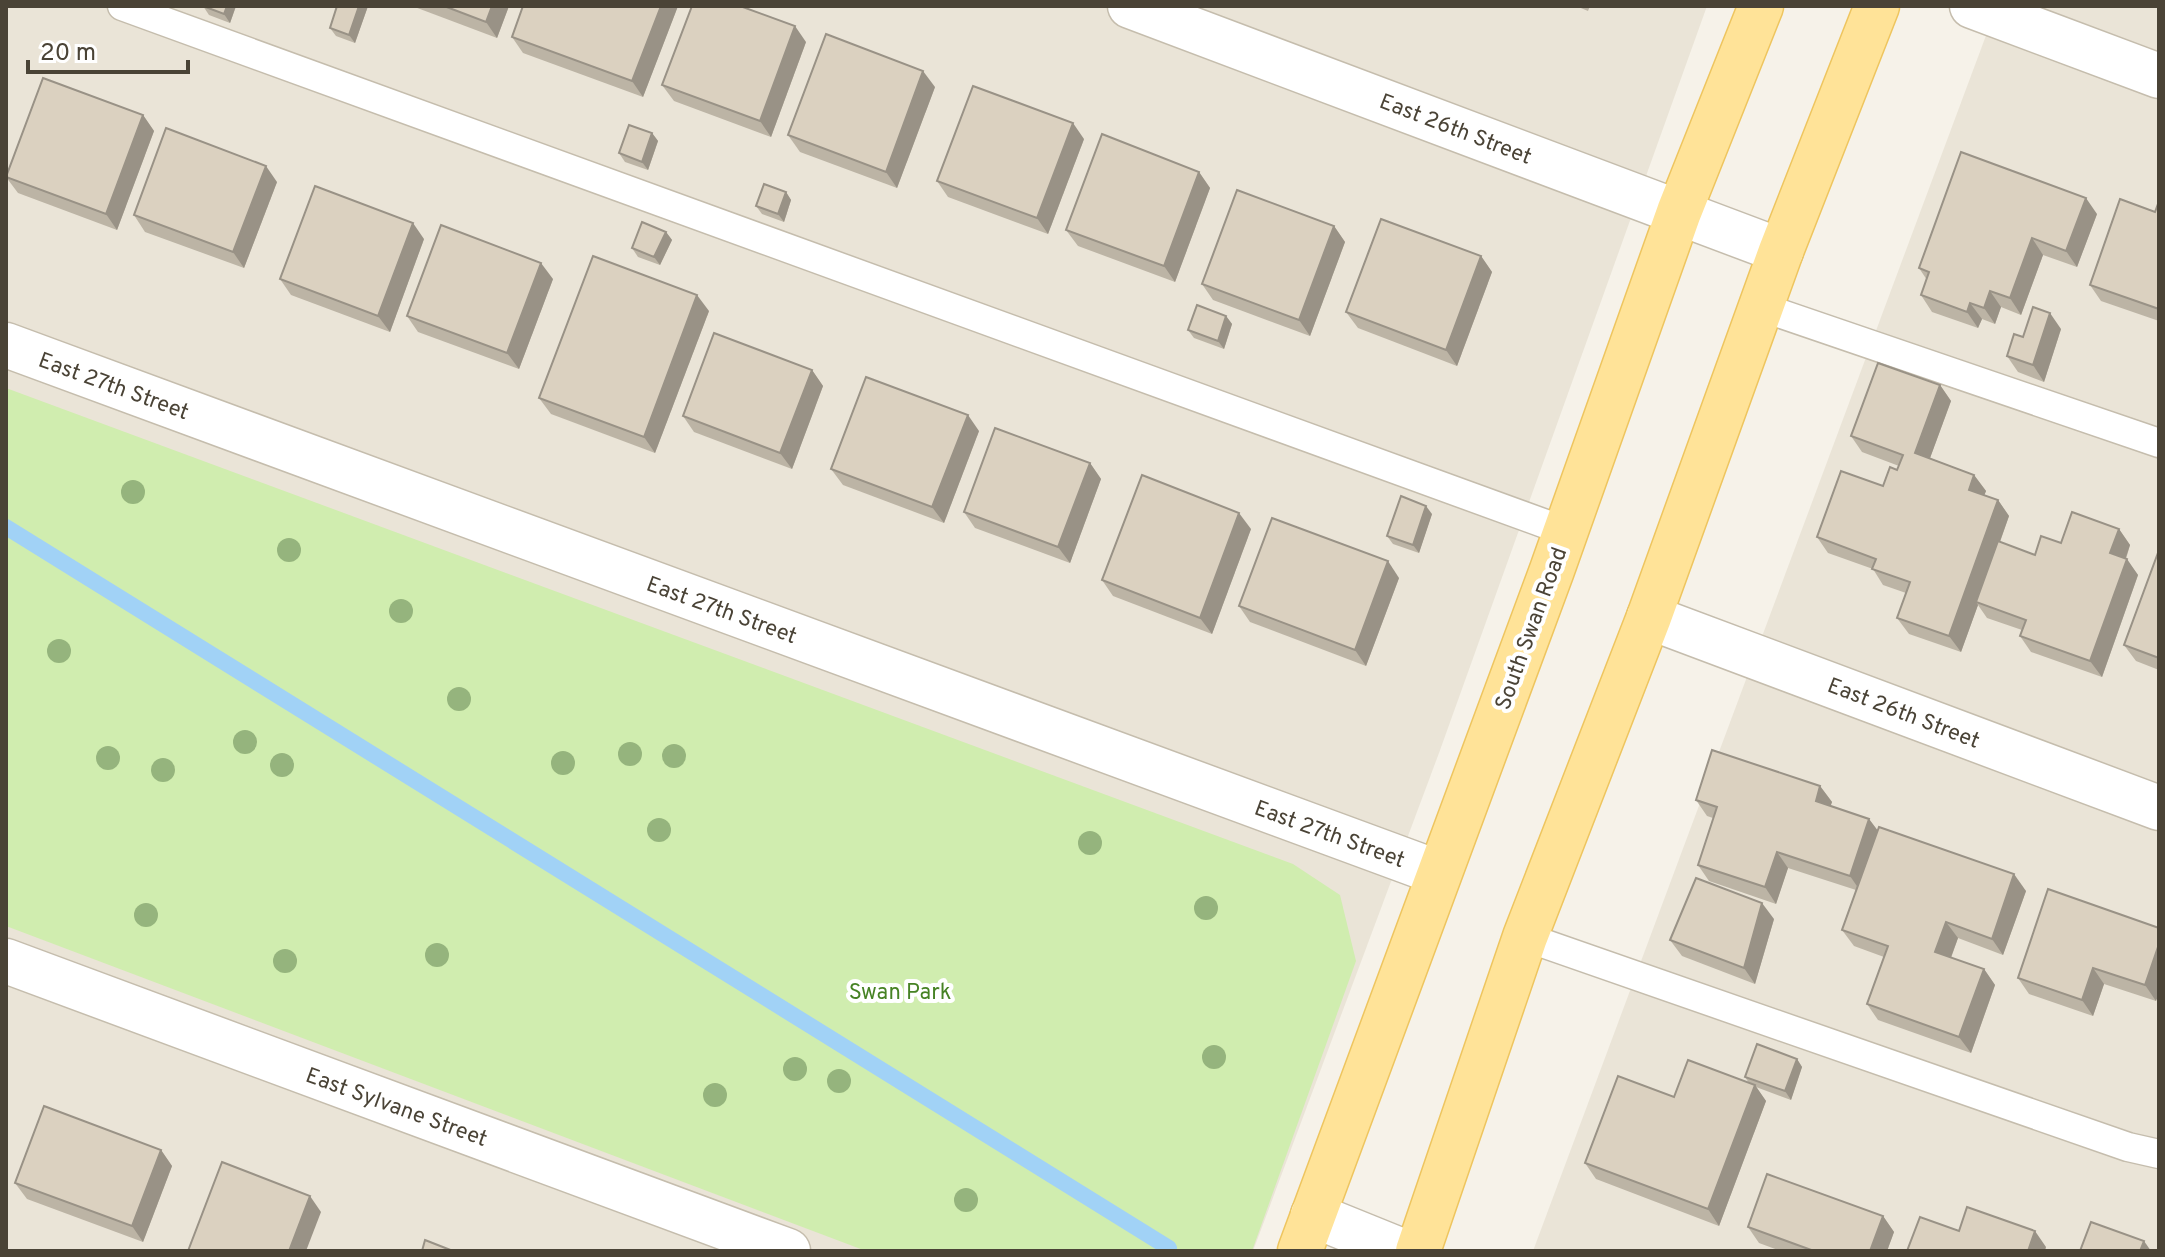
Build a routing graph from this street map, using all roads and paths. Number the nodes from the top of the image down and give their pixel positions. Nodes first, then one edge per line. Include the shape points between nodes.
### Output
1 (122, 6) edge
2 (1130, 6) edge
3 (1761, 6) edge
4 (1877, 6) edge
5 (1972, 6) edge
6 (2159, 76) edge
7 (1679, 212) junction
8 (1781, 251) junction
9 (1761, 307) junction
10 (6, 345) edge
11 (2159, 443) edge
12 (1565, 531) junction
13 (1649, 617) junction
14 (2159, 808) edge
15 (1439, 873) junction
16 (1525, 937) junction
17 (6, 961) edge
18 (2159, 1154) edge
19 (1307, 1233) edge
20 (788, 1251) edge
21 (1402, 1251) edge
22 (1418, 1251) edge

1 - 12 lane
2 - 7 street, East 26th Street
3 - 7 main road, South Swan Road
4 - 8 main road
5 - 6 street
7 - 8 street, East 26th Street
7 - 12 main road, South Swan Road
8 - 9 main road
9 - 11 lane
9 - 13 main road
10 - 15 street, East 27th Street
12 - 15 main road, South Swan Road
13 - 14 street, East 26th Street
13 - 16 main road
15 - 19 main road, South Swan Road
16 - 18 lane
16 - 22 main road
17 - 20 street, East Sylvane Street
19 - 21 street

